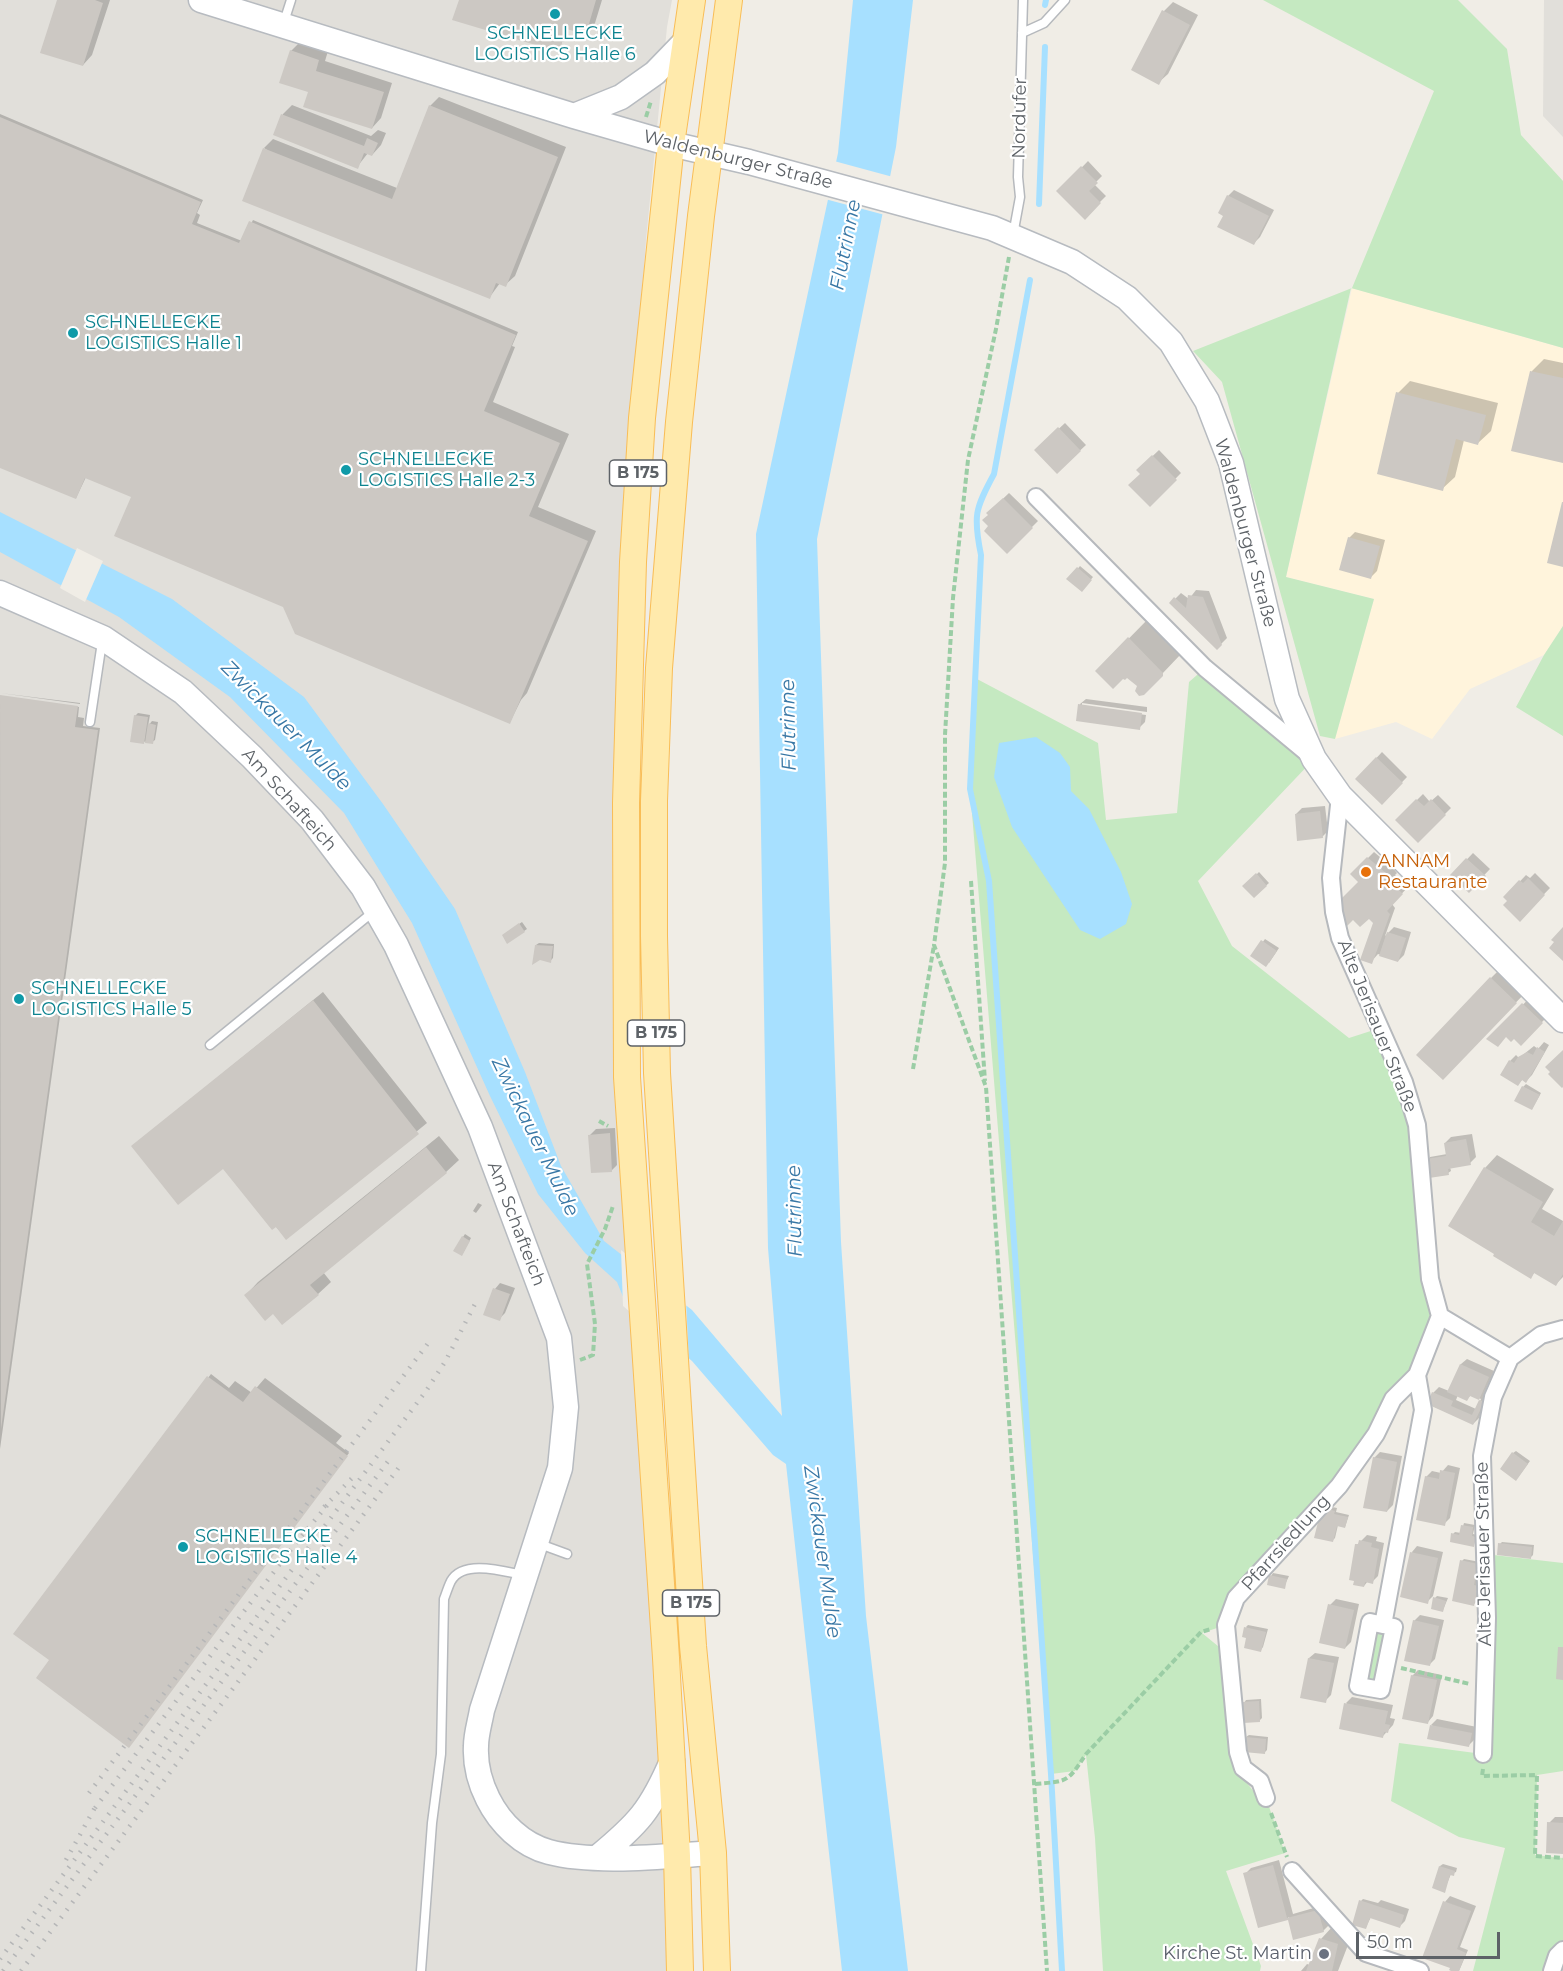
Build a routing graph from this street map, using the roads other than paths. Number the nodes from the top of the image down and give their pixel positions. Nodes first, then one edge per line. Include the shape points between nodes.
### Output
1 (201, 0) edge
2 (291, 0) edge
3 (692, 0) edge
4 (729, 0) edge
5 (1023, 0) edge
6 (1065, 0) edge
7 (283, 26) junction
8 (1022, 33) junction
9 (684, 44) junction
10 (574, 116) junction
11 (671, 144) junction
12 (710, 153) junction
13 (1002, 232) junction
14 (1036, 497) dead end
15 (0, 593) edge
16 (103, 638) junction
17 (90, 722) dead end
18 (1314, 759) junction
19 (1340, 796) junction
20 (376, 910) junction
21 (1563, 1020) edge
22 (210, 1045) dead end
23 (1440, 1317) junction
24 (1563, 1329) edge
25 (1510, 1358) junction
26 (1418, 1375) junction
27 (537, 1543) junction
28 (567, 1554) dead end
29 (526, 1576) junction
30 (1383, 1625) junction
31 (1483, 1754) road end
32 (672, 1761) junction
33 (1266, 1798) road end
34 (713, 1853) junction
35 (677, 1856) junction
36 (598, 1857) junction
37 (1293, 1871) road end
38 (1563, 1950) edge
39 (421, 1971) edge
40 (680, 1971) edge
41 (717, 1971) edge
42 (1420, 1971) edge
43 (1552, 1971) edge

1 - 7 street, Waldenburger Straße
2 - 7 lane
3 - 9 main road, B 175
4 - 12 main road, B 175
5 - 8 lane, Nordufer
6 - 8 lane via 1044,23
7 - 10 street, Waldenburger Straße
8 - 13 lane, Nordufer via 1020,197
9 - 10 street via 655,73 621,97
9 - 11 main road, B 175
10 - 11 street, Waldenburger Straße
11 - 12 street, Waldenburger Straße
11 - 32 main road, B 175 via 642,418 633,562 626,815 627,1065
12 - 13 street, Waldenburger Straße
12 - 34 main road, B 175 via 679,422 655,730 654,936 668,1265 693,1646
13 - 18 street, Waldenburger Straße via 1072,262 1127,298 1170,342 1207,401 1231,463 1287,699
14 - 18 street, Waldenburger Straße via 1205,668
15 - 16 street, Am Schafteich
16 - 17 lane
16 - 20 street, Am Schafteich via 183,692 252,757 312,820
18 - 19 street, Waldenburger Straße
19 - 21 street, Waldenburger Straße
19 - 23 street, Alte Jerisauer Straße via 1331,878 1334,912 1340,938 1404,1082 1417,1125 1430,1279
20 - 22 lane
20 - 27 street, Am Schafteich via 480,1127 559,1338 566,1407 560,1468
23 - 25 street
23 - 26 street, Pfarrsiedlung
24 - 25 street, Alte Jerisauer Straße via 1541,1335
25 - 31 street, Alte Jerisauer Straße via 1493,1397 1482,1456 1487,1618
26 - 30 street, Pfarrsiedlung via 1423,1410
26 - 33 street, Pfarrsiedlung via 1393,1399 1376,1434 1339,1486 1236,1598 1226,1625 1238,1752 1243,1768 1260,1781
27 - 28 lane
27 - 29 street, Am Schafteich
29 - 36 street, Am Schafteich via 482,1710 476,1747 480,1781 495,1813 514,1834 547,1851
29 - 39 lane via 471,1568 452,1579 444,1599 441,1754
30 - 30 street, Pfarrsiedlung via 1394,1627 1381,1690 1358,1686 1370,1622
32 - 35 main road, B 175
32 - 36 street via 644,1815
34 - 35 street, Am Schafteich
34 - 41 main road, B 175
35 - 36 street, Am Schafteich
35 - 40 main road, B 175
37 - 42 street via 1366,1953
38 - 43 street

